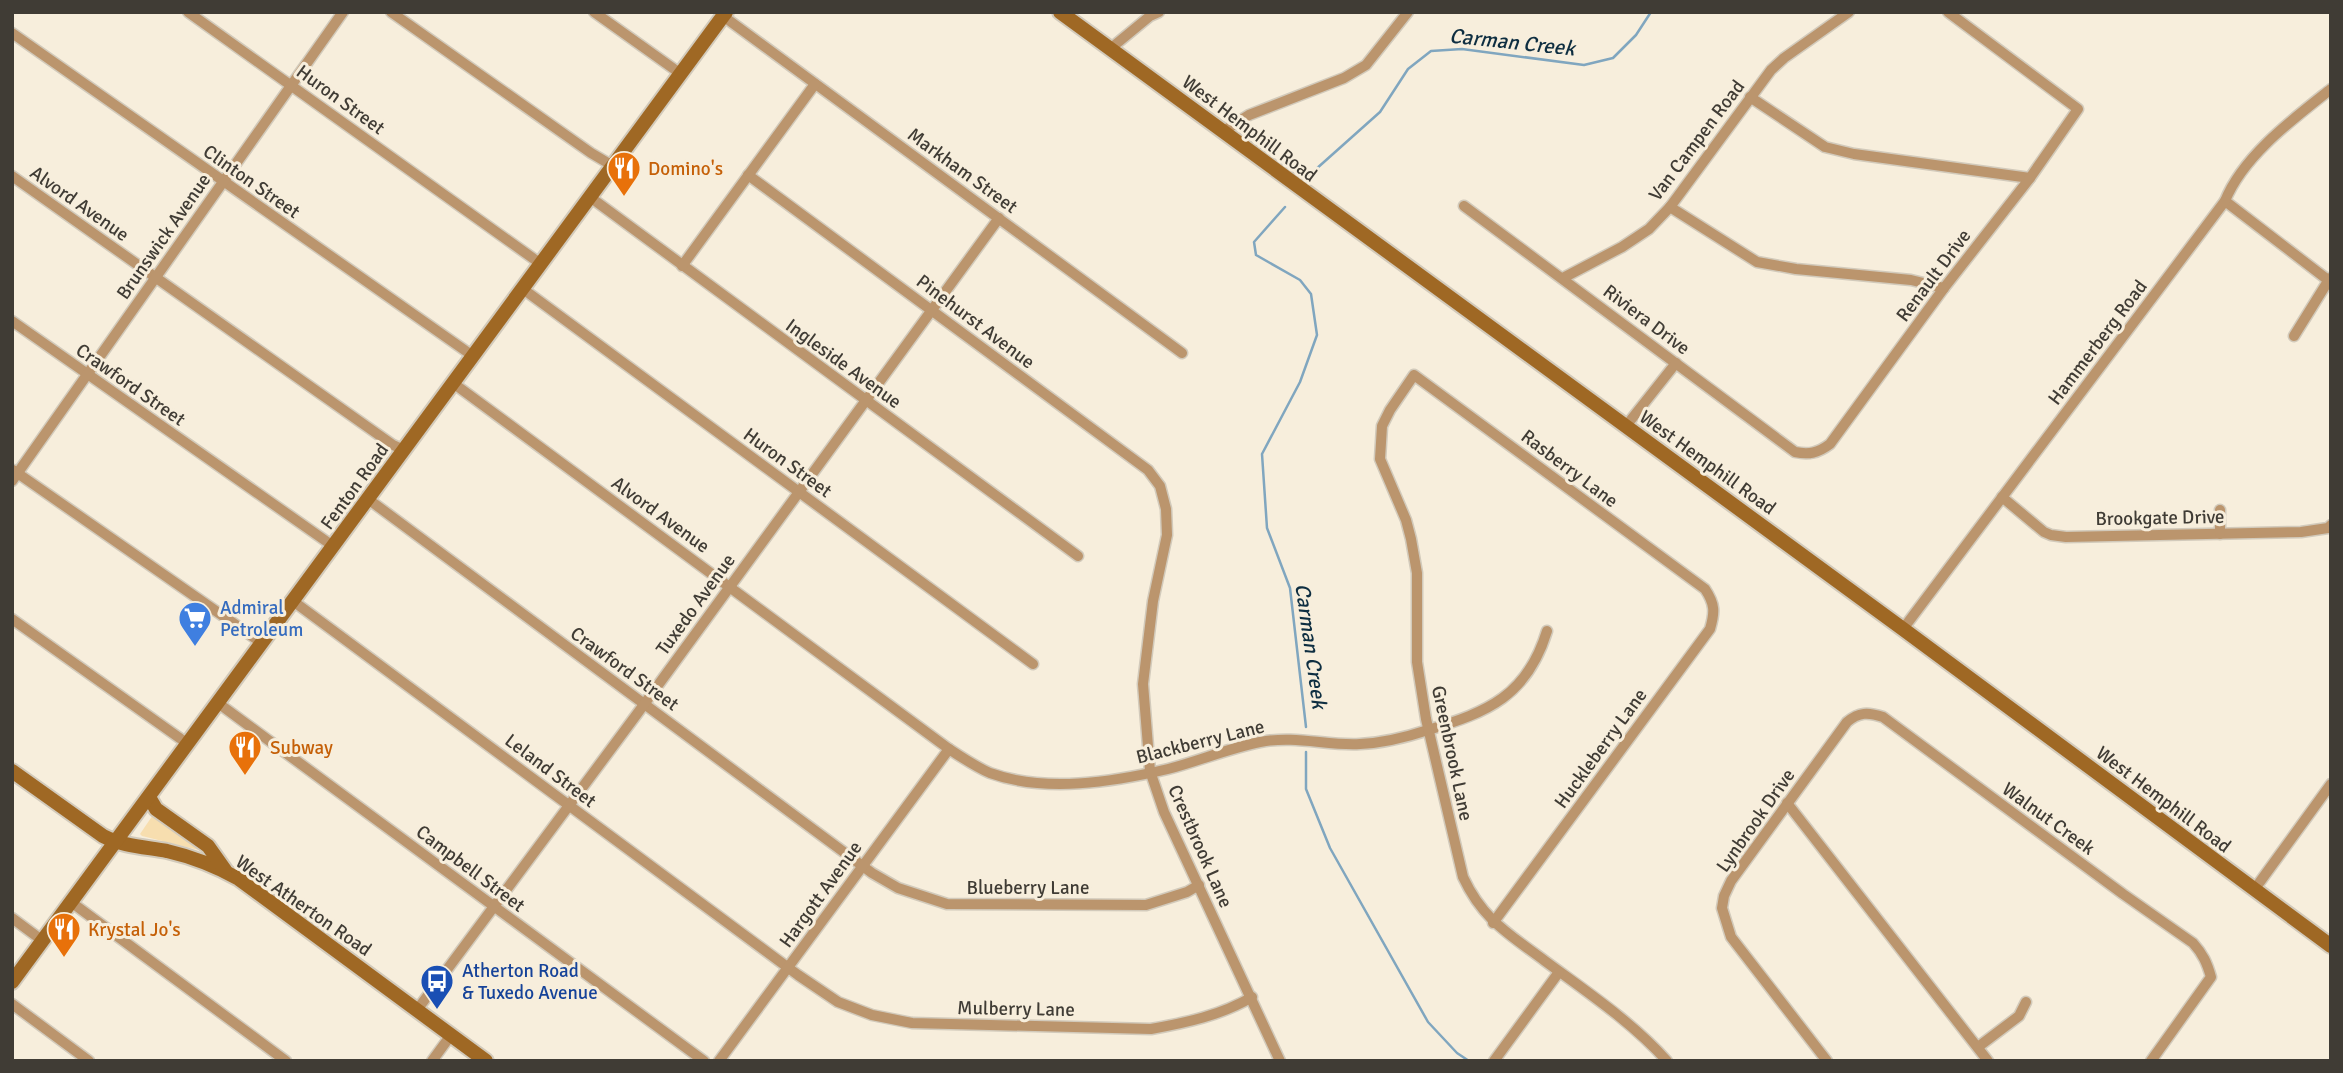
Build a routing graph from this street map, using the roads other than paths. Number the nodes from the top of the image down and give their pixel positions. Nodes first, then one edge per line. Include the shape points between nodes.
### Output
1 (188, 12) edge
2 (343, 12) edge
3 (391, 12) edge
4 (594, 12) edge
5 (1060, 12) edge
6 (1159, 12) edge
7 (1408, 12) edge
8 (1849, 12) edge
9 (1948, 12) edge
10 (725, 14) edge
11 (12, 33) edge
12 (1110, 49) junction
13 (681, 74) junction
14 (815, 84) junction
15 (291, 85) junction
16 (2331, 89) edge
17 (1751, 97) junction
18 (1222, 132) junction
19 (613, 166) junction
20 (748, 175) junction
21 (12, 176) edge
22 (2030, 178) junction
23 (222, 182) junction
24 (590, 197) junction
25 (2225, 201) junction
26 (1464, 206) dead end
27 (1670, 207) junction
28 (999, 218) junction
29 (541, 264) junction
30 (682, 266) junction
31 (156, 277) junction
32 (1563, 278) junction
33 (2330, 279) edge
34 (1944, 288) junction
35 (523, 289) junction
36 (932, 310) junction
37 (12, 321) edge
38 (2294, 336) dead end
39 (1182, 353) dead end
40 (473, 356) junction
41 (1676, 363) junction
42 (87, 374) junction
43 (1415, 374) joint
44 (453, 383) junction
45 (865, 401) junction
46 (1626, 426) junction
47 (404, 450) junction
48 (1811, 454) joint
49 (14, 475) edge
50 (799, 492) junction
51 (2002, 497) junction
52 (368, 499) junction
53 (1166, 509) joint
54 (2220, 510) dead end
55 (2331, 524) edge
56 (2220, 534) junction
57 (333, 546) junction
58 (1078, 555) dead end
59 (730, 587) junction
60 (1705, 589) joint
61 (293, 601) junction
62 (12, 620) edge
63 (1903, 629) junction
64 (1547, 631) dead end
65 (262, 643) junction
66 (1033, 664) dead end
67 (218, 703) junction
68 (644, 704) junction
69 (1865, 712) joint
70 (1429, 730) junction
71 (188, 744) junction
72 (949, 749) junction
73 (12, 771) edge
74 (1150, 771) junction
75 (2331, 784) edge
76 (149, 797) junction
77 (1787, 803) junction
78 (569, 806) junction
79 (115, 842) junction
80 (863, 865) junction
81 (226, 872) junction
82 (1199, 885) junction
83 (2254, 890) junction
84 (71, 902) junction
85 (494, 907) junction
86 (12, 918) edge
87 (1493, 923) junction
88 (43, 941) junction
89 (2331, 946) edge
90 (788, 967) junction
91 (1559, 972) junction
92 (12, 982) edge
93 (1252, 997) junction
94 (2026, 1002) dead end
95 (12, 1003) edge
96 (417, 1010) junction
97 (451, 1035) junction
98 (1978, 1047) junction
99 (89, 1061) edge
100 (286, 1061) edge
101 (432, 1061) edge
102 (486, 1061) edge
103 (704, 1061) edge
104 (719, 1061) edge
105 (1280, 1061) edge
106 (1494, 1061) edge
107 (1667, 1061) edge
108 (1827, 1061) edge
109 (1988, 1061) edge
110 (2151, 1061) edge

1 - 15 street, Huron Street
2 - 15 street, Brunswick Avenue
3 - 19 street
4 - 13 street
5 - 12 street, West Hemphill Road
6 - 12 street
7 - 18 street via 1366,65 1249,115
8 - 17 street, Van Campen Road via 1784,58
9 - 22 street, Renault Drive via 2078,109
10 - 13 street, Fenton Road
10 - 14 street, Markham Street
11 - 23 street, Clinton Street
12 - 18 street, West Hemphill Road
13 - 19 street, Fenton Road
14 - 20 street
14 - 28 street, Markham Street
15 - 23 street, Brunswick Avenue
15 - 29 street, Huron Street
16 - 25 street, Hammerberg Road via 2245,167
17 - 22 street via 1825,148
17 - 27 street, Van Campen Road
18 - 46 street, West Hemphill Road
19 - 24 street, Fenton Road
20 - 30 street
20 - 36 street, Pinehurst Avenue
21 - 31 street, Alvord Avenue
22 - 34 street, Renault Drive
23 - 31 street, Brunswick Avenue
23 - 40 street, Clinton Street
24 - 29 street, Fenton Road
24 - 30 street, Ingleside Avenue
25 - 33 street
25 - 51 street, Hammerberg Road
26 - 32 street, Riviera Drive
27 - 32 street, Van Campen Road via 1622,247
27 - 34 street via 1757,262
28 - 36 street, Tuxedo Avenue
28 - 39 street, Markham Street
29 - 35 street, Fenton Road
30 - 45 street, Ingleside Avenue
31 - 42 street, Brunswick Avenue
31 - 47 street, Alvord Avenue
32 - 41 street, Riviera Drive
33 - 38 street
34 - 48 street, Renault Drive via 1830,444
35 - 40 street, Fenton Road
35 - 50 street, Huron Street
36 - 45 street, Tuxedo Avenue
36 - 53 street, Pinehurst Avenue via 1148,470 1160,486
37 - 42 street, Crawford Street
40 - 44 street, Fenton Road
41 - 46 street
41 - 48 street, Riviera Drive via 1795,452
42 - 49 street, Brunswick Avenue
42 - 57 street, Crawford Street
43 - 60 street, Rasberry Lane
43 - 70 street, Greenbrook Lane via 1382,426 1380,459 1406,520 1417,573 1417,662
44 - 47 street, Fenton Road
44 - 59 street, Alvord Avenue
45 - 50 street, Tuxedo Avenue
45 - 58 street, Ingleside Avenue
46 - 63 street, West Hemphill Road
47 - 52 street, Fenton Road
49 - 65 street
50 - 59 street, Tuxedo Avenue
50 - 66 street, Huron Street
51 - 56 street, Brookgate Drive via 2050,535
51 - 63 street, Hammerberg Road
52 - 57 street, Fenton Road
52 - 68 street, Crawford Street
53 - 74 street, Crestbrook Lane via 1167,535 1143,684
54 - 56 street
55 - 56 street, Brookgate Drive via 2301,532
57 - 61 street, Fenton Road
59 - 68 street, Tuxedo Avenue
59 - 72 street, Alvord Avenue
60 - 87 street, Huckleberry Lane via 1714,605 1710,629
61 - 65 street, Fenton Road
61 - 78 street, Leland Street
62 - 71 street
63 - 83 street, West Hemphill Road
64 - 70 street, Blackberry Lane via 1532,668 1503,698 1480,713
65 - 67 street, Fenton Road
67 - 71 street, Fenton Road
67 - 85 street, Campbell Street
68 - 78 street, Tuxedo Avenue
68 - 80 street, Crawford Street
69 - 77 street, Lynbrook Drive via 1847,722
69 - 110 street, Walnut Creek via 1883,717 2193,943 2207,960 2211,977
70 - 74 street, Blackberry Lane via 1359,744 1303,739 1260,742
70 - 87 street, Greenbrook Lane via 1463,877
71 - 76 street, Fenton Road
72 - 74 street, Blackberry Lane via 989,773 1024,781 1066,784
72 - 80 street, Hargott Avenue
73 - 79 street, West Atherton Road
74 - 82 street, Crestbrook Lane
75 - 83 street
76 - 79 street, Fenton Road
76 - 81 street via 156,809 208,846
77 - 98 street
77 - 108 street, Lynbrook Drive via 1731,881 1722,908 1731,937
78 - 85 street, Tuxedo Avenue
78 - 90 street, Leland Street
79 - 81 street, West Atherton Road via 183,855
79 - 84 street, Fenton Road
80 - 82 street, Blueberry Lane via 898,888 947,904 1146,905
80 - 90 street, Hargott Avenue
81 - 96 street, West Atherton Road
82 - 93 street, Crestbrook Lane
83 - 89 street, West Hemphill Road
84 - 88 street, Fenton Road
84 - 100 street
85 - 96 street, Tuxedo Avenue
85 - 103 street, Campbell Street
86 - 88 street
87 - 91 street, Greenbrook Lane
88 - 92 street, Fenton Road
90 - 93 street, Mulberry Lane via 838,1002 912,1023 1151,1029 1187,1023
90 - 104 street, Hargott Avenue
91 - 106 street
91 - 107 street, Greenbrook Lane
93 - 105 street, Crestbrook Lane
94 - 98 street via 2019,1016
95 - 99 street
96 - 97 street, West Atherton Road
97 - 101 street
97 - 102 street, West Atherton Road
98 - 109 street

